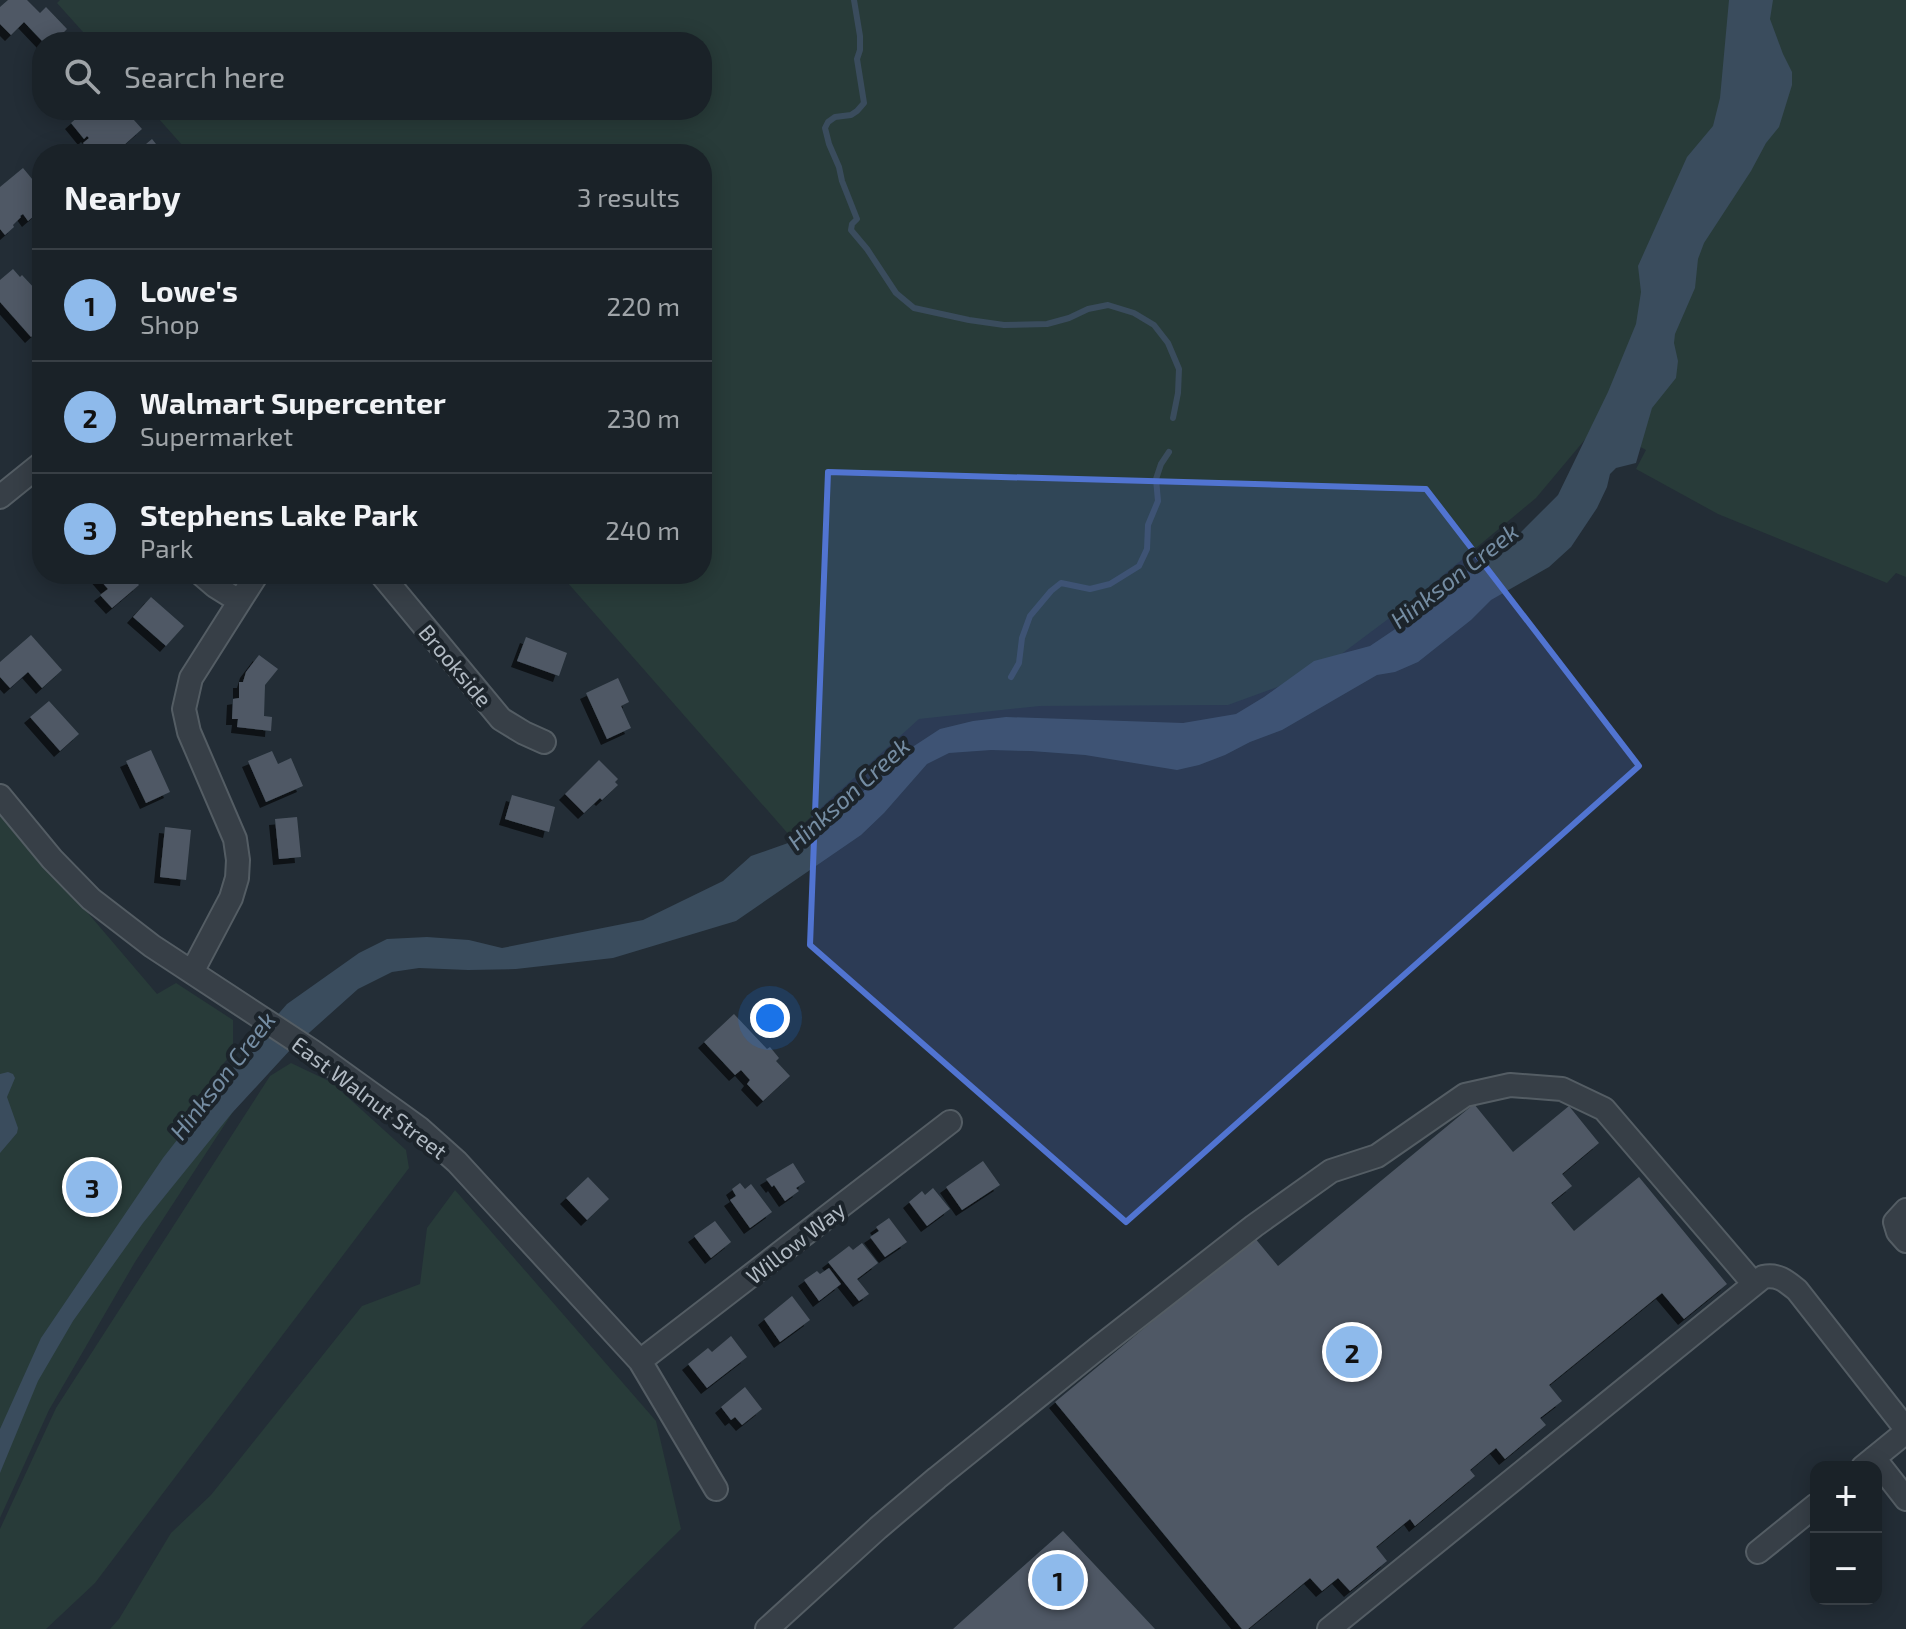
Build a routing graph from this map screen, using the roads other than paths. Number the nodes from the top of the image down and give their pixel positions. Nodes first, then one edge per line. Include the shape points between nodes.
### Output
1 (32, 471) edge
2 (0, 497) edge
3 (213, 584) edge
4 (250, 584) edge
5 (389, 584) edge
6 (239, 601) junction
7 (544, 742) dead end
8 (0, 796) edge
9 (192, 972) junction
10 (950, 1122) dead end
11 (1906, 1210) edge
12 (1906, 1241) edge
13 (1754, 1284) junction
14 (640, 1361) junction
15 (1906, 1430) edge
16 (1870, 1461) edge
17 (1882, 1476) edge
18 (716, 1489) dead end
19 (1906, 1499) edge
20 (1810, 1510) edge
21 (1758, 1552) dead end
22 (767, 1629) edge
23 (1329, 1629) edge

1 - 2 street
3 - 6 street
4 - 6 street
5 - 7 street, Brookside via 501,719
6 - 9 street via 191,678 184,709 235,839 238,860 231,898
8 - 9 street, East Walnut Street via 91,899
9 - 14 street, East Walnut Street via 419,1128 457,1162
10 - 14 street, Willow Way
11 - 12 street via 1895,1222
13 - 15 street via 1772,1276 1797,1290
13 - 22 street via 1604,1109 1562,1089 1510,1085 1465,1095 1377,1156 1331,1171 1254,1226 937,1478
13 - 23 street
14 - 18 street, East Walnut Street
15 - 16 street
17 - 19 street
20 - 21 street

